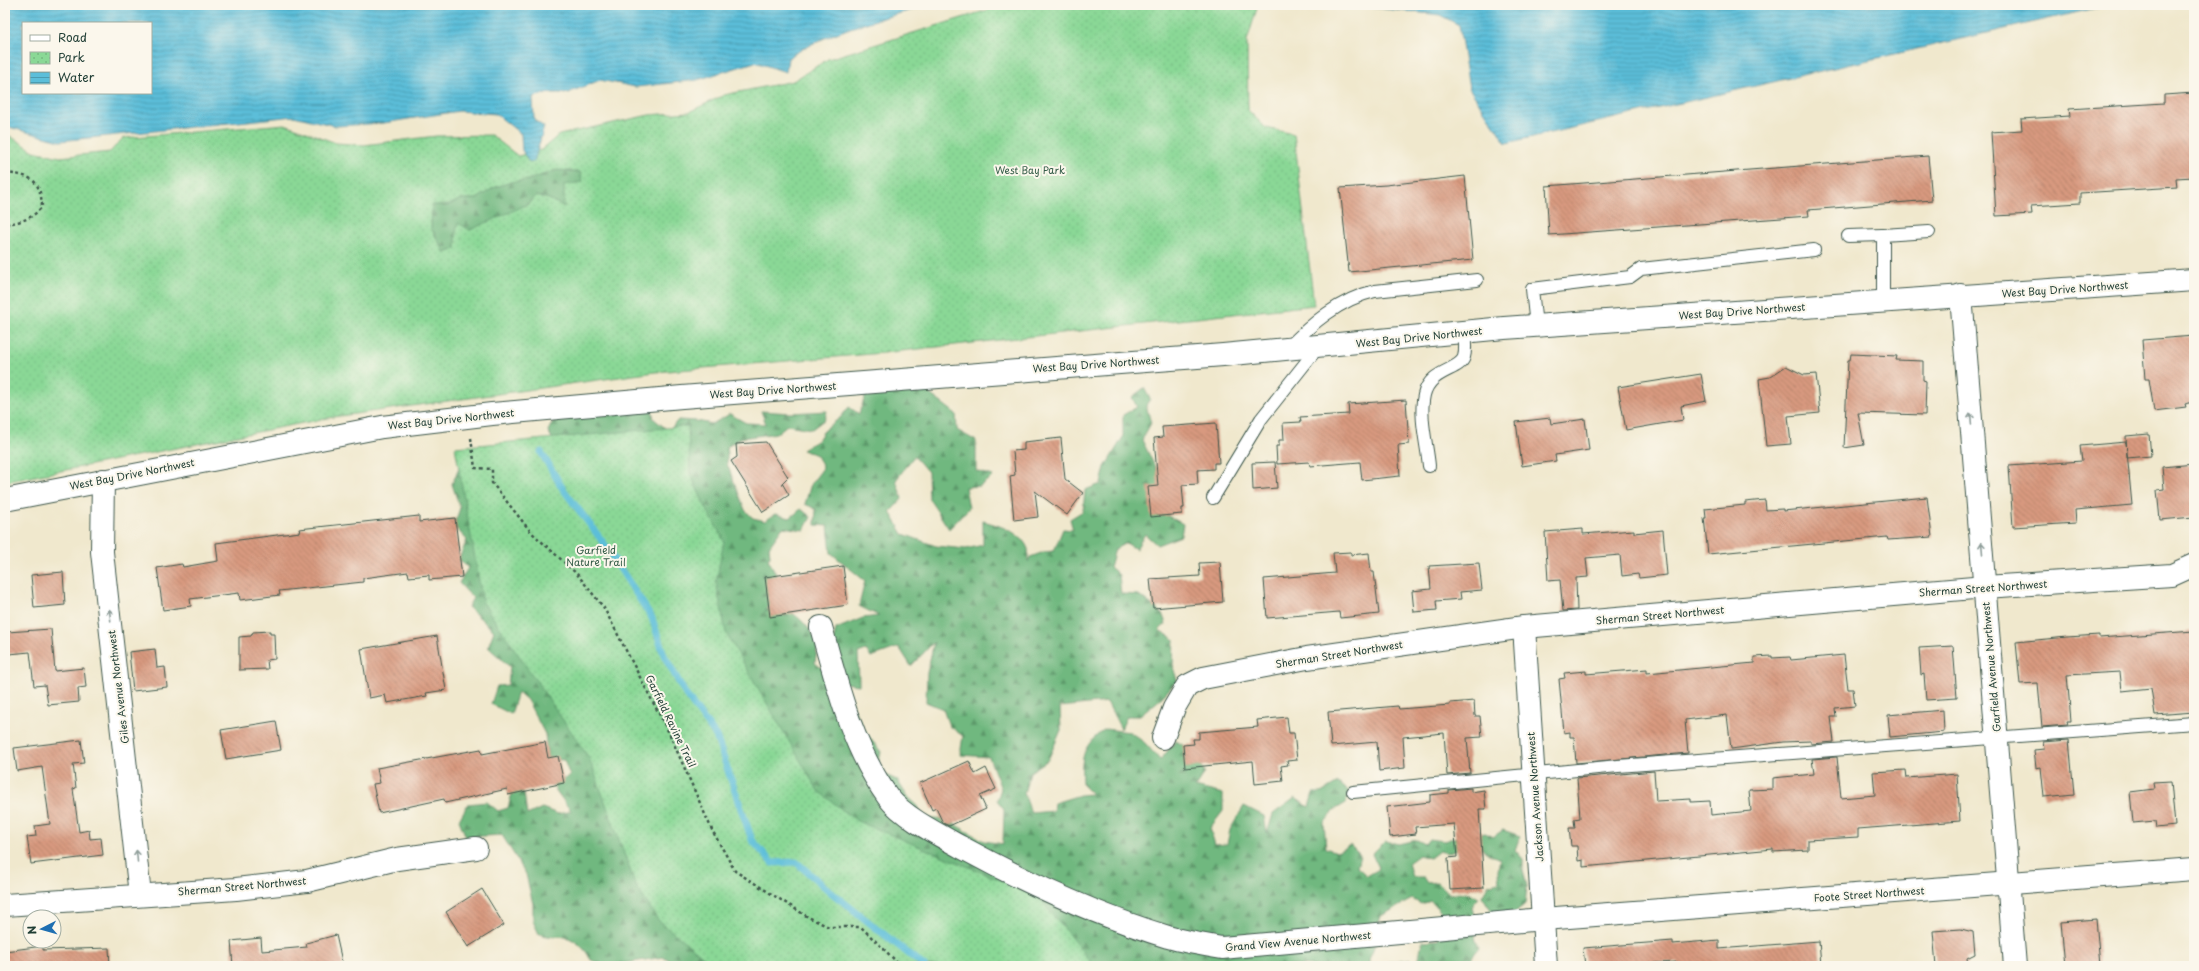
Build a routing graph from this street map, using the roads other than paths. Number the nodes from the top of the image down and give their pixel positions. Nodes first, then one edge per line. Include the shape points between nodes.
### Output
1 (1929, 232) dead end
2 (1883, 235) junction
3 (1848, 236) dead end
4 (1814, 250) dead end
5 (1477, 280) dead end
6 (2194, 280) edge
7 (1961, 295) junction
8 (1884, 301) junction
9 (1536, 326) junction
10 (1464, 332) junction
11 (1319, 346) junction
12 (1286, 349) junction
13 (1429, 466) dead end
14 (103, 480) junction
15 (1213, 498) dead end
16 (5, 500) edge
17 (2194, 565) edge
18 (2172, 575) junction
19 (2194, 581) edge
20 (1985, 587) junction
21 (821, 627) dead end
22 (1524, 627) junction
23 (2194, 723) edge
24 (1163, 738) dead end
25 (1997, 739) junction
26 (1534, 775) junction
27 (1353, 792) dead end
28 (476, 848) dead end
29 (2194, 869) edge
30 (2009, 883) junction
31 (140, 895) junction
32 (5, 905) edge
33 (1543, 919) junction
34 (1546, 966) edge
35 (2015, 966) edge

1 - 2 lane
2 - 3 lane
2 - 8 lane
4 - 9 lane via 1641,269 1630,277 1532,289
5 - 12 lane via 1359,295 1310,325
6 - 7 street, West Bay Drive Northwest
7 - 8 street, West Bay Drive Northwest
20 -> 7 street, Garfield Avenue Northwest
8 - 9 street, West Bay Drive Northwest
9 - 10 street, West Bay Drive Northwest
10 - 11 street, West Bay Drive Northwest
10 - 13 lane via 1465,356 1462,362 1433,378 1424,395
11 - 12 street, West Bay Drive Northwest
11 - 15 lane via 1261,419
12 - 14 street, West Bay Drive Northwest via 492,414 382,427
14 - 16 street, West Bay Drive Northwest
31 -> 14 street, Giles Avenue Northwest via 102,552
17 - 18 street, Sherman Street Northwest
18 - 19 street
18 - 20 street, Sherman Street Northwest
20 - 22 street, Sherman Street Northwest
20 - 25 street, Garfield Avenue Northwest
21 - 33 street, Grand View Avenue Northwest via 841,698 859,746 889,798 903,811 944,838 1012,875 1110,917 1169,937 1222,948
22 - 24 street, Sherman Street Northwest via 1307,658 1203,678 1187,686 1174,708
22 - 26 street, Jackson Avenue Northwest
23 - 25 lane
25 - 26 lane via 1618,766
25 - 30 street, Garfield Avenue Northwest
26 - 27 lane
26 - 33 street, Jackson Avenue Northwest
28 - 31 street, Sherman Street Northwest via 397,859 307,881 236,889
29 - 30 street, Foote Street Northwest
30 - 33 street, Foote Street Northwest
30 - 35 street, Garfield Avenue Northwest
31 - 32 street, Sherman Street Northwest
33 - 34 street, Jackson Avenue Northwest

